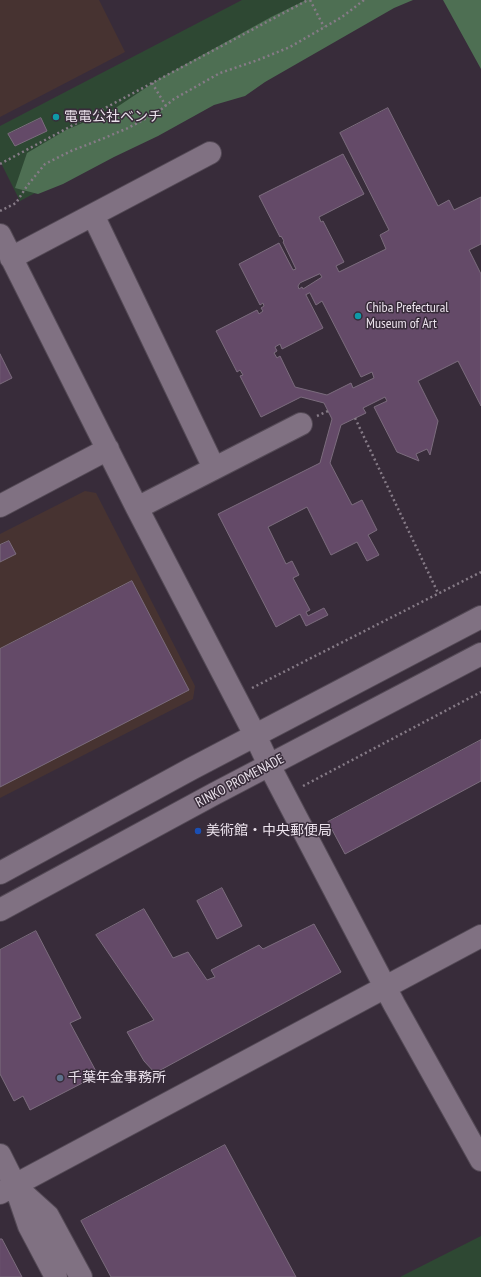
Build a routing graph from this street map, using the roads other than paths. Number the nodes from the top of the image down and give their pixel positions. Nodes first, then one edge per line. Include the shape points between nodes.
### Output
1 (210, 153) dead end
2 (93, 215) junction
3 (0, 235) edge
4 (12, 258) junction
5 (301, 424) dead end
6 (108, 449) junction
7 (214, 468) junction
8 (0, 506) edge
9 (137, 508) junction
10 (481, 617) edge
11 (481, 654) edge
12 (255, 735) junction
13 (269, 765) junction
14 (0, 873) edge
15 (0, 910) edge
16 (481, 936) edge
17 (385, 986) junction
18 (0, 1155) edge
19 (481, 1160) edge
20 (8, 1189) edge
21 (56, 1277) edge
22 (81, 1277) edge

1 - 2 street
2 - 4 street
2 - 7 street
3 - 4 street
4 - 6 street
5 - 7 street
6 - 8 street
6 - 9 street
7 - 9 street
9 - 12 street
10 - 12 street
11 - 13 street, RINKO PROMENADE
12 - 13 street
12 - 14 street
13 - 15 street, RINKO PROMENADE
13 - 17 street
16 - 17 street
17 - 19 street
17 - 20 street
18 - 20 street
20 - 21 street
20 - 22 street via 48,1216

